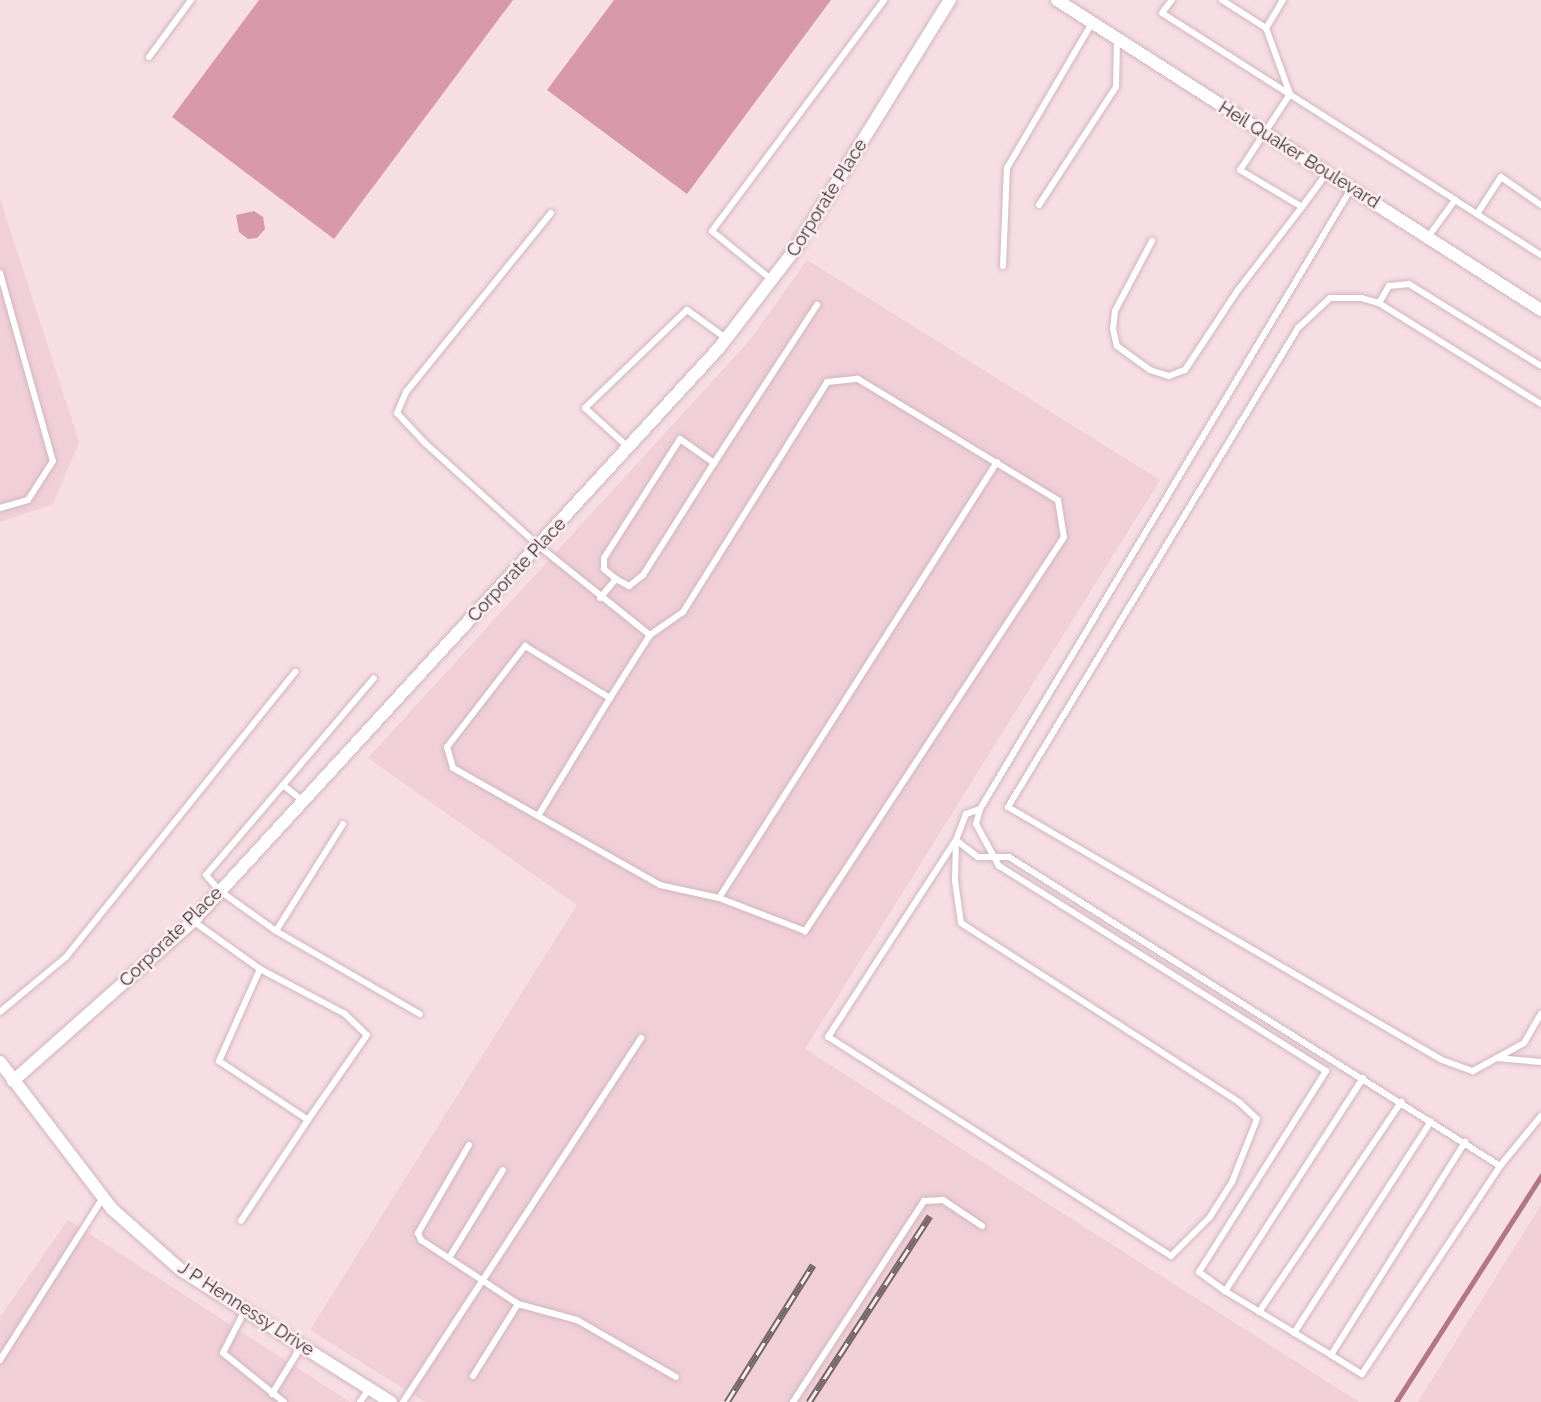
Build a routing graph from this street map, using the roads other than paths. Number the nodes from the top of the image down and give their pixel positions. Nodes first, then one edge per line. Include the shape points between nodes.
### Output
1 (191, 0) edge
2 (884, 0) edge
3 (950, 0) edge
4 (1058, 0) edge
5 (1172, 0) edge
6 (1222, 0) edge
7 (1283, 0) edge
8 (1092, 23) junction
9 (1266, 28) junction
10 (1117, 40) junction
11 (149, 57) dead end
12 (1290, 94) junction
13 (1264, 133) junction
14 (1327, 173) junction
15 (1351, 189) junction
16 (1455, 200) junction
17 (1039, 205) dead end
18 (1541, 205) edge
19 (1302, 207) junction
20 (551, 213) dead end
21 (1477, 214) junction
22 (1428, 238) junction
23 (1152, 241) dead end
24 (1541, 255) edge
25 (1003, 266) dead end
26 (0, 273) edge
27 (773, 281) junction
28 (1379, 303) junction
29 (817, 305) dead end
30 (1541, 310) edge
31 (727, 339) junction
32 (1541, 366) edge
33 (1541, 404) edge
34 (629, 449) junction
35 (997, 462) junction
36 (714, 463) junction
37 (0, 508) edge
38 (540, 548) junction
39 (616, 579) junction
40 (600, 598) junction
41 (650, 635) junction
42 (295, 672) dead end
43 (374, 678) dead end
44 (610, 698) junction
45 (282, 785) junction
46 (302, 801) junction
47 (980, 809) junction
48 (538, 816) junction
49 (343, 824) dead end
50 (956, 840) junction
51 (991, 855) junction
52 (220, 891) junction
53 (719, 898) junction
54 (193, 921) junction
55 (276, 930) junction
56 (260, 969) junction
57 (0, 1012) edge
58 (420, 1014) dead end
59 (1541, 1014) edge
60 (641, 1038) dead end
61 (1496, 1058) junction
62 (0, 1062) edge
63 (1541, 1062) edge
64 (1363, 1078) junction
65 (13, 1081) junction
66 (1401, 1102) junction
67 (1541, 1116) edge
68 (308, 1120) junction
69 (1431, 1121) junction
70 (1465, 1142) junction
71 (469, 1145) dead end
72 (1500, 1166) junction
73 (503, 1170) dead end
74 (103, 1198) junction
75 (241, 1221) dead end
76 (982, 1226) dead end
77 (449, 1258) junction
78 (483, 1280) junction
79 (1225, 1291) junction
80 (519, 1304) junction
81 (246, 1308) junction
82 (1260, 1312) junction
83 (1294, 1333) junction
84 (302, 1345) junction
85 (1330, 1355) junction
86 (0, 1360) edge
87 (473, 1376) dead end
88 (676, 1377) dead end
89 (369, 1388) junction
90 (272, 1394) junction
91 (284, 1402) edge
92 (360, 1402) edge
93 (390, 1402) edge
94 (403, 1402) edge
95 (794, 1402) edge

1 - 11 lane
2 - 27 lane via 712,231
3 - 27 street, Corporate Place
4 - 8 street, Heil Quaker Boulevard
5 - 12 lane via 1162,13
6 - 9 lane
7 - 9 lane
8 - 10 street, Heil Quaker Boulevard
8 - 25 lane via 1007,168
9 - 12 lane
10 - 13 street, Heil Quaker Boulevard
10 - 17 lane via 1116,87
12 - 13 lane
12 - 16 lane
13 - 14 street, Heil Quaker Boulevard
13 - 19 lane via 1240,170
14 - 15 street, Heil Quaker Boulevard
14 - 19 lane
15 - 22 street, Heil Quaker Boulevard
15 - 47 lane
16 - 21 lane
16 - 22 lane
18 - 21 lane via 1501,177
19 - 23 lane via 1238,290 1185,369 1169,376 1150,370 1117,346 1113,329 1123,292
20 - 38 lane via 406,392 397,413
21 - 24 lane
22 - 30 street, Heil Quaker Boulevard
26 - 37 lane via 53,460 28,500
27 - 31 street, Corporate Place
28 - 32 lane via 1389,286 1409,284
28 - 33 lane
28 - 61 lane via 1362,298 1330,298 1298,328 1008,807 1442,1060 1473,1071
29 - 36 lane
31 - 34 street, Corporate Place
31 - 34 lane via 687,310 585,408
34 - 38 street, Corporate Place
35 - 41 lane via 858,379 827,382 683,612
35 - 53 lane
35 - 53 lane via 1058,500 1064,537 804,932
36 - 39 lane via 643,575 629,586
36 - 39 lane via 680,440 604,558 604,569
38 - 40 lane
38 - 46 street, Corporate Place
39 - 40 lane
40 - 41 lane
41 - 44 lane
42 - 57 lane via 66,957
43 - 45 lane
44 - 48 lane
44 - 48 lane via 525,646 447,747 453,768
45 - 46 lane
45 - 52 lane via 206,871
46 - 52 street, Corporate Place
47 - 50 lane via 966,814
47 - 51 lane via 976,824
48 - 53 lane via 660,885
49 - 55 lane
50 - 50 lane via 955,881 961,923 1240,1103 1257,1119 1232,1182 1210,1216 1171,1256 828,1037
50 - 51 lane via 978,857
51 - 64 lane via 1009,858
51 - 79 lane via 999,866 1326,1071 1198,1272
52 - 54 street, Corporate Place
52 - 55 lane
54 - 56 lane
54 - 65 street, Corporate Place
55 - 58 lane
56 - 68 lane via 219,1061
56 - 68 lane via 345,1014 367,1035
59 - 61 lane via 1524,1043
60 - 78 lane
61 - 63 lane
62 - 65 street, J P Hennessy Drive
64 - 66 lane
64 - 79 lane
65 - 74 street, J P Hennessy Drive
66 - 69 lane
66 - 82 lane
67 - 72 lane
68 - 75 lane
69 - 70 lane
69 - 83 lane
70 - 72 lane
70 - 85 lane
71 - 77 lane via 418,1233 421,1240
72 - 85 lane via 1362,1374
73 - 77 lane
74 - 81 street, J P Hennessy Drive via 181,1270
74 - 86 lane
76 - 95 lane via 943,1200 924,1201
77 - 78 lane
78 - 80 lane
78 - 94 lane
79 - 82 lane
80 - 87 lane
80 - 88 lane via 577,1320
81 - 84 street, J P Hennessy Drive
81 - 90 lane via 223,1353 258,1378
82 - 83 lane
83 - 85 lane
84 - 89 street, J P Hennessy Drive
84 - 90 lane
89 - 92 lane
89 - 93 street, J P Hennessy Drive
90 - 91 lane

